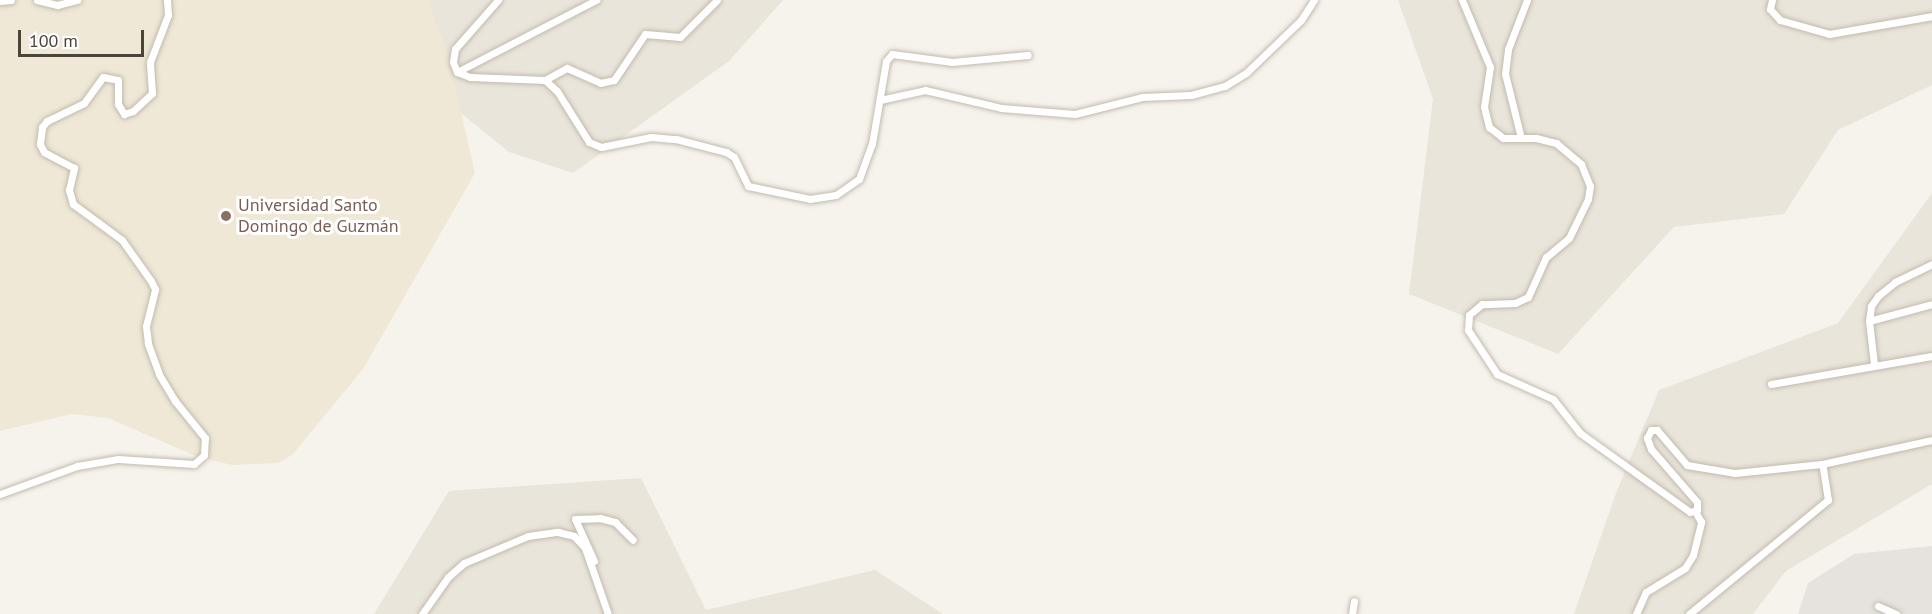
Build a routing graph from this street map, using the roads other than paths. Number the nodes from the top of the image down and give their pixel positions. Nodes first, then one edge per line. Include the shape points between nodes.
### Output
1 (11, 0) edge
2 (37, 0) edge
3 (77, 0) edge
4 (167, 0) edge
5 (498, 0) edge
6 (596, 0) edge
7 (717, 0) edge
8 (1314, 0) edge
9 (1462, 0) edge
10 (1527, 0) edge
11 (1772, 0) edge
12 (0, 1) edge
13 (1932, 16) edge
14 (1028, 56) dead end
15 (457, 72) junction
16 (545, 80) junction
17 (880, 100) junction
18 (1521, 138) junction
19 (1932, 264) edge
20 (1932, 304) edge
21 (1869, 321) junction
22 (1932, 356) edge
23 (1874, 364) junction
24 (1771, 384) dead end
25 (1932, 440) edge
26 (1822, 464) junction
27 (0, 494) edge
28 (1695, 511) junction
29 (633, 540) dead end
30 (596, 573) junction
31 (1354, 601) dead end
32 (1878, 606) dead end
33 (422, 614) edge
34 (608, 614) edge
35 (1352, 614) edge
36 (1636, 614) edge
37 (1689, 614) edge
38 (1896, 614) edge

1 - 12 street
2 - 3 street via 57,5
4 - 27 street via 168,15 150,62 152,93 124,114 118,104 118,80 103,77 84,103 47,121 42,127 40,144 44,152 74,168 69,190 72,204 122,240 151,281 154,289 146,326 148,343 159,374 175,401 205,438 204,455 194,464 118,459 77,466
5 - 15 street via 455,49 453,62
6 - 15 street
7 - 16 street via 680,38 645,34 614,80 604,84 567,68
8 - 17 street via 1300,20 1246,73 1224,86 1191,95 1142,97 1075,114 1001,108 925,90
9 - 18 street via 1490,68 1484,120 1499,136
10 - 18 street via 1508,49 1505,74
11 - 13 street via 1770,9 1780,20 1829,34
14 - 17 street via 951,62 892,54 886,61
15 - 16 street via 470,77
16 - 17 street via 557,91 589,142 601,147 651,137 676,138 734,157 748,186 810,199 836,195 859,179 872,144
18 - 28 street via 1548,140 1573,156 1587,175 1588,199 1569,238 1546,257 1528,297 1515,303 1478,305 1468,318 1468,330 1497,374 1552,399 1569,424 1615,461 1688,511
19 - 21 street via 1895,282 1878,296 1871,306
20 - 21 street
21 - 23 street
22 - 23 street
23 - 24 street
25 - 26 street
26 - 28 street via 1735,473 1710,470 1680,460 1657,430 1651,430 1647,438 1651,449 1696,500
26 - 37 street via 1828,500
28 - 36 street via 1701,522 1693,555 1685,568 1647,592
29 - 30 street via 615,522 575,519 590,546
30 - 33 street via 585,548 574,536 563,532 536,534 456,568
30 - 34 street
31 - 35 street
32 - 38 street

